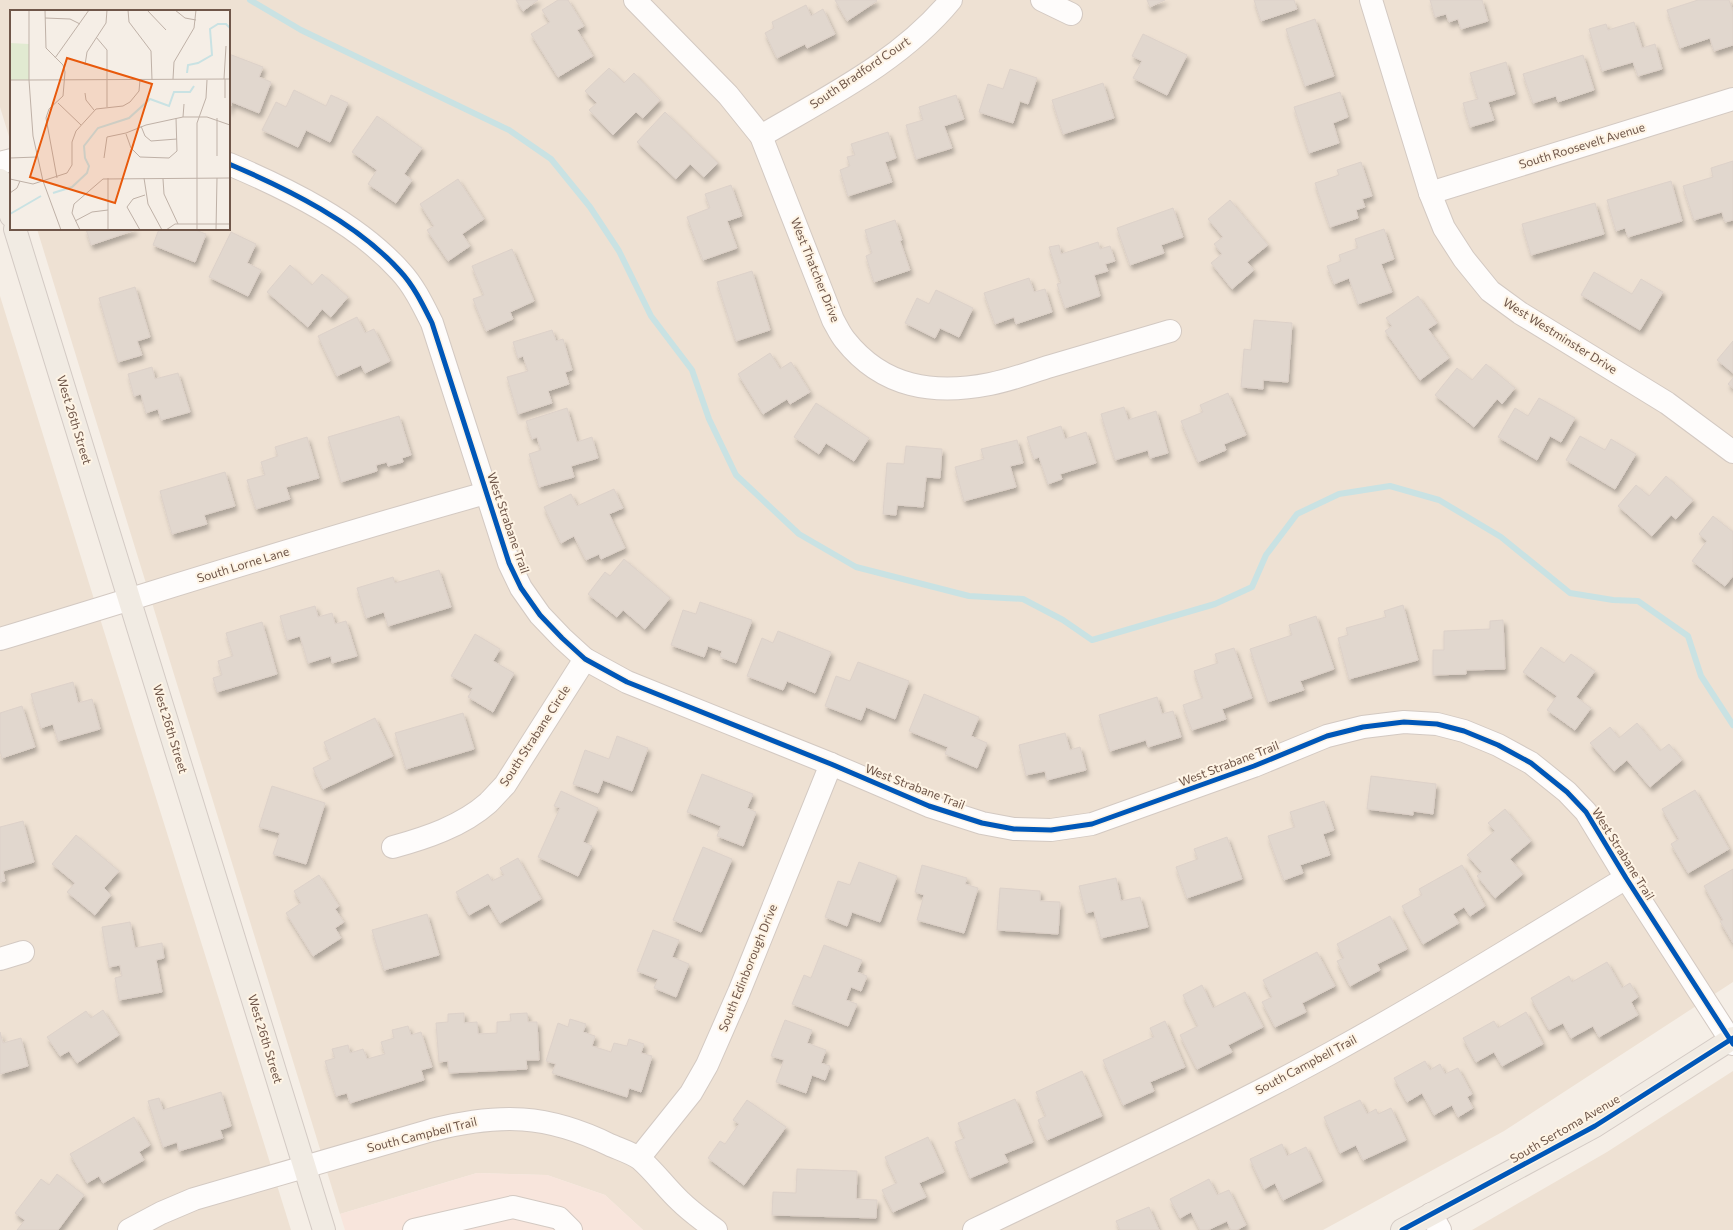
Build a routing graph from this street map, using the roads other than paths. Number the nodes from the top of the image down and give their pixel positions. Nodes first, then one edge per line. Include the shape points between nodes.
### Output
1 (635, 0) edge
2 (951, 0) edge
3 (1042, 0) edge
4 (1371, 0) edge
5 (1071, 14) dead end
6 (1733, 99) edge
7 (761, 136) junction
8 (10, 160) edge
9 (0, 163) edge
10 (230, 164) edge
11 (0, 180) edge
12 (1430, 193) junction
13 (10, 213) edge
14 (15, 230) edge
15 (1170, 331) dead end
16 (1733, 452) edge
17 (486, 493) junction
18 (130, 600) junction
19 (0, 639) edge
20 (585, 659) junction
21 (831, 764) junction
22 (393, 847) dead end
23 (1626, 878) junction
24 (23, 952) dead end
25 (0, 959) edge
26 (1732, 1041) edge
27 (639, 1158) junction
28 (305, 1166) junction
29 (1436, 1222) edge
30 (129, 1230) edge
31 (324, 1230) edge
32 (414, 1230) edge
33 (571, 1230) edge
34 (716, 1230) edge
35 (974, 1230) edge
36 (1402, 1230) edge

1 - 7 street, West Thatcher Drive via 728,95
2 - 7 street, South Bradford Court via 940,14 887,58
3 - 5 street
4 - 12 street, West Westminster Drive
6 - 12 street, South Roosevelt Avenue
7 - 15 street, West Thatcher Drive via 833,320 845,340 860,357 904,384 931,389 959,389 991,384
8 - 9 street
10 - 17 street, West Strabane Trail via 280,186 324,211 374,246 400,272 417,294 432,323
11 - 13 main road
12 - 16 street, West Westminster Drive via 1444,228 1464,259 1490,291 1520,313 1667,402
14 - 18 main road, West 26th Street
17 - 18 street, South Lorne Lane via 386,520
17 - 20 street, West Strabane Trail via 509,563 521,588 540,615
18 - 19 street, South Lorne Lane
18 - 28 main road, West 26th Street
20 - 21 street, West Strabane Trail via 627,682
20 - 22 street, South Strabane Circle via 505,785 488,803 448,828
21 - 23 street, West Strabane Trail via 929,806 982,823 1014,829 1051,830 1092,824 1254,766 1327,736 1363,727 1404,722 1437,724 1464,731 1498,745 1531,763 1567,792 1586,812
21 - 27 street, South Edinborough Drive via 707,1065 691,1093
23 - 26 street, West Strabane Trail
23 - 35 street, South Campbell Trail via 1331,1053 1216,1113
24 - 25 street
26 - 29 main road, South Sertoma Avenue
27 - 28 street, South Campbell Trail via 589,1134 558,1124 498,1118 432,1130
27 - 34 street, South Campbell Trail via 681,1202
28 - 30 street, South Campbell Trail via 194,1199
28 - 31 main road, West 26th Street
29 - 36 main road, South Sertoma Avenue
32 - 33 street via 513,1207 559,1218

